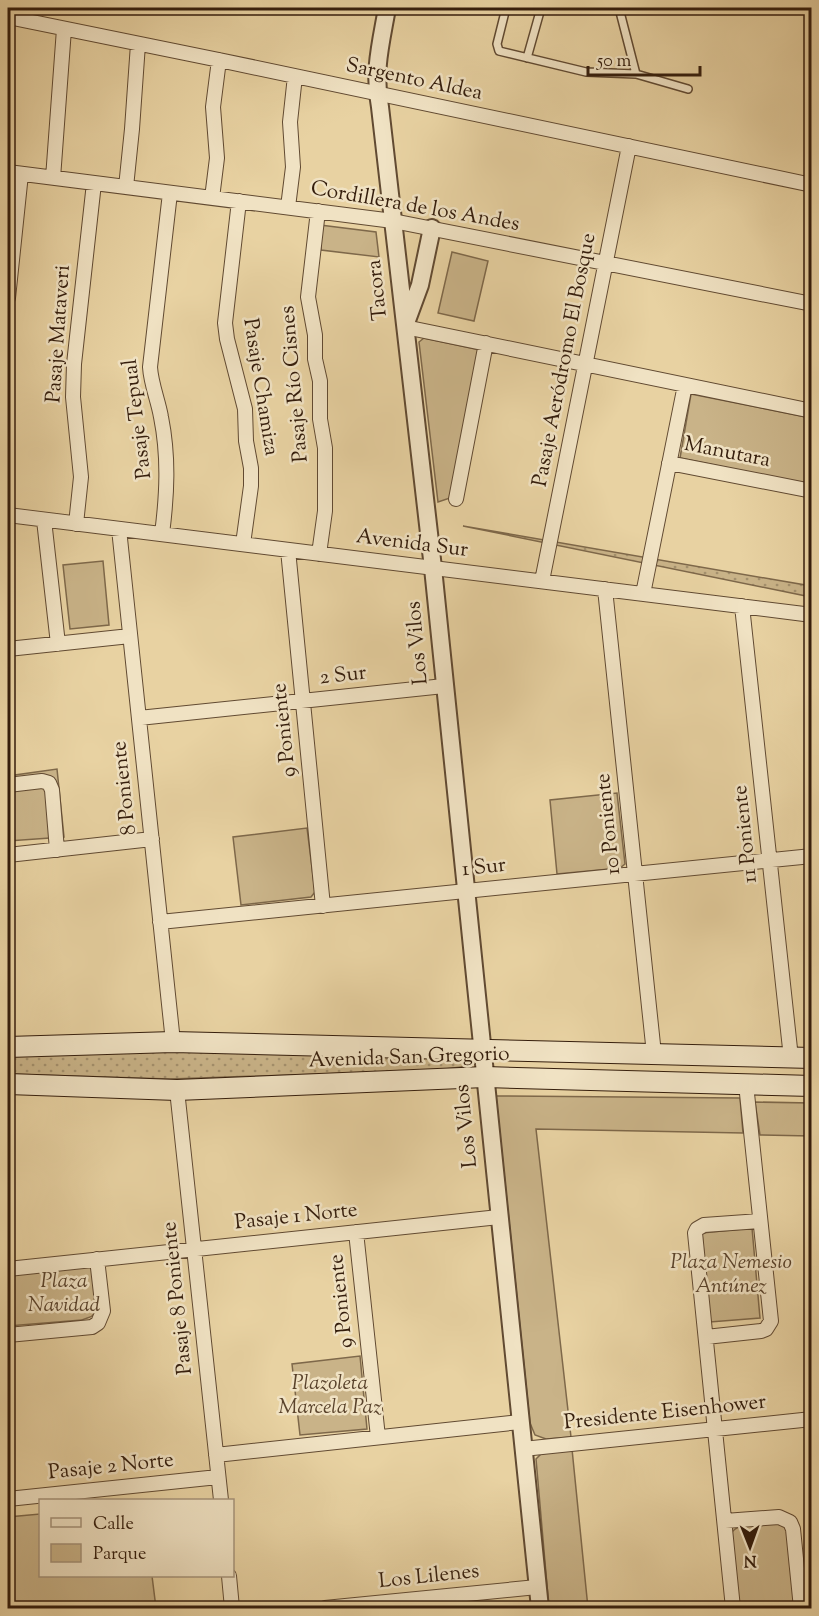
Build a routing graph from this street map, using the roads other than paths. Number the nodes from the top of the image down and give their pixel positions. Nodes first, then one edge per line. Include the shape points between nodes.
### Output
1 (387, 8) edge
2 (506, 8) edge
3 (541, 8) edge
4 (619, 8) edge
5 (8, 17) edge
6 (64, 29) junction
7 (138, 44) junction
8 (527, 58) junction
9 (219, 60) junction
10 (636, 74) junction
11 (295, 76) junction
12 (688, 89) dead end
13 (378, 94) junction
14 (629, 147) junction
15 (14, 173) edge
16 (53, 178) junction
17 (94, 183) junction
18 (812, 185) edge
19 (126, 187) junction
20 (170, 192) junction
21 (212, 198) junction
22 (239, 201) junction
23 (288, 207) junction
24 (318, 211) junction
25 (393, 221) junction
26 (432, 228) junction
27 (606, 263) junction
28 (8, 298) edge
29 (812, 304) edge
30 (405, 327) junction
31 (486, 343) junction
32 (585, 364) junction
33 (686, 385) junction
34 (812, 411) edge
35 (669, 463) junction
36 (812, 491) edge
37 (456, 499) dead end
38 (8, 515) edge
39 (44, 520) junction
40 (76, 524) junction
41 (119, 529) junction
42 (162, 534) junction
43 (243, 544) junction
44 (288, 550) junction
45 (319, 554) junction
46 (433, 568) junction
47 (542, 581) junction
48 (605, 589) junction
49 (643, 594) junction
50 (742, 606) junction
51 (812, 615) edge
52 (130, 636) junction
53 (58, 644) junction
54 (8, 649) edge
55 (444, 686) junction
56 (303, 701) junction
57 (139, 718) junction
58 (8, 784) edge
59 (152, 840) junction
60 (57, 850) junction
61 (8, 855) edge
62 (812, 856) edge
63 (770, 860) junction
64 (635, 874) junction
65 (466, 891) junction
66 (323, 906) junction
67 (160, 922) junction
68 (173, 1042) junction
69 (8, 1047) edge
70 (482, 1050) junction
71 (654, 1054) junction
72 (791, 1058) junction
73 (812, 1058) edge
74 (485, 1077) junction
75 (8, 1084) edge
76 (746, 1084) junction
77 (812, 1086) edge
78 (177, 1090) junction
79 (499, 1217) junction
80 (760, 1221) junction
81 (356, 1232) junction
82 (194, 1249) junction
83 (97, 1259) junction
84 (8, 1269) edge
85 (8, 1335) edge
86 (706, 1337) junction
87 (812, 1419) edge
88 (520, 1422) junction
89 (716, 1429) junction
90 (378, 1437) junction
91 (523, 1449) junction
92 (216, 1455) junction
93 (218, 1477) junction
94 (8, 1499) edge
95 (221, 1499) edge
96 (725, 1521) junction
97 (229, 1577) edge
98 (537, 1587) junction
99 (369, 1606) edge
100 (232, 1608) edge
101 (324, 1608) edge
102 (540, 1608) edge
103 (733, 1608) edge
104 (801, 1608) edge

1 - 13 street, Tacora via 376,76
2 - 8 lane via 496,44 499,51
3 - 8 lane
4 - 10 lane
5 - 6 street, Sargento Aldea
6 - 7 street, Sargento Aldea
6 - 16 street
7 - 9 street, Sargento Aldea
7 - 19 street
8 - 10 lane via 586,72
9 - 11 street, Sargento Aldea
9 - 21 street via 213,107 217,158
10 - 12 lane
11 - 13 street, Sargento Aldea
11 - 23 street
13 - 14 street, Sargento Aldea
13 - 25 street, Tacora
14 - 18 street, Sargento Aldea
14 - 27 street, Pasaje Aeródromo El Bosque
15 - 16 street, Cordillera de los Andes
15 - 28 street
16 - 17 street, Cordillera de los Andes
17 - 19 street, Cordillera de los Andes
17 - 40 street, Pasaje Mataveri via 73,372 81,477
19 - 20 street, Cordillera de los Andes
20 - 21 street, Cordillera de los Andes
20 - 42 street, Pasaje Tepual via 150,367 161,415 167,472
21 - 22 street, Cordillera de los Andes
22 - 23 street, Cordillera de los Andes
22 - 43 street, Pasaje Chamiza via 225,323 245,409 251,468
23 - 24 street, Cordillera de los Andes
24 - 25 street, Cordillera de los Andes
24 - 45 street, Pasaje Río Cisnes via 308,297 325,448 325,511
25 - 26 street, Cordillera de los Andes
25 - 30 street, Tacora
26 - 27 street, Cordillera de los Andes
26 - 30 street
27 - 29 street, Cordillera de los Andes
27 - 32 street, Pasaje Aeródromo El Bosque
30 - 31 street
30 - 46 street, Tacora
31 - 32 street
31 - 37 street
32 - 33 street
32 - 47 street, Pasaje Aeródromo El Bosque
33 - 34 street
33 - 35 street
35 - 36 street, Manutara
35 - 49 street
38 - 39 street, Avenida Sur
39 - 40 street, Avenida Sur
39 - 53 street
40 - 41 street, Avenida Sur
41 - 42 street, Avenida Sur
41 - 52 street, 8 Poniente
42 - 43 street, Avenida Sur
43 - 44 street, Avenida Sur
44 - 45 street, Avenida Sur
44 - 56 street, 9 Poniente
45 - 46 street, Avenida Sur
46 - 47 street, Avenida Sur
46 - 55 street, Los Vilos
47 - 48 street, Avenida Sur
48 - 49 street, Avenida Sur
48 - 64 street, 10 Poniente
49 - 50 street, Avenida Sur
50 - 51 street, Avenida Sur
50 - 63 street, 11 Poniente
52 - 53 street
52 - 57 street, 8 Poniente
53 - 54 street
55 - 56 street, 2 Sur
55 - 65 street, Los Vilos
56 - 57 street, 2 Sur
56 - 66 street, 9 Poniente
57 - 59 street, 8 Poniente
58 - 60 street via 49,783
59 - 60 street
59 - 67 street, 8 Poniente
60 - 61 street
62 - 63 street, 1 Sur
63 - 64 street, 1 Sur
63 - 72 street, 11 Poniente
64 - 65 street, 1 Sur
64 - 71 street, 10 Poniente
65 - 66 street, 1 Sur
65 - 70 street, Los Vilos
66 - 67 street, 1 Sur
67 - 68 street, 8 Poniente
68 - 69 main road, Avenida San Gregorio
68 - 70 main road, Avenida San Gregorio
70 - 71 main road, Avenida San Gregorio
70 - 74 street, Los Vilos
71 - 72 main road, Avenida San Gregorio
72 - 73 main road, Avenida San Gregorio
74 - 76 main road, Avenida San Gregorio
74 - 78 main road, Avenida San Gregorio
74 - 79 street, Los Vilos
75 - 78 main road, Avenida San Gregorio
76 - 77 main road, Avenida San Gregorio
76 - 80 street
78 - 82 street, Pasaje 8 Poniente
79 - 81 street, Pasaje 1 Norte
79 - 88 street, Los Vilos
80 - 86 street via 769,1326 761,1331
80 - 86 street via 704,1225 695,1233
81 - 82 street, Pasaje 1 Norte
81 - 90 street, 9 Poniente
82 - 83 street, Pasaje 1 Norte
82 - 92 street, Pasaje 8 Poniente
83 - 84 street, Pasaje 1 Norte
83 - 85 street via 103,1311 98,1323 92,1327
86 - 89 street
87 - 89 street, Presidente Eisenhower
88 - 90 street
88 - 91 street, Los Vilos
89 - 91 street, Presidente Eisenhower
89 - 96 street
90 - 92 street
91 - 98 street, Los Vilos
92 - 93 street, Pasaje 8 Poniente
93 - 94 street, Pasaje 2 Norte
93 - 95 street, Pasaje 8 Poniente
96 - 103 street
96 - 104 street via 779,1517 790,1522
97 - 100 street
98 - 99 street, Los Lilenes
98 - 102 street, Los Vilos
99 - 101 street, Los Lilenes

